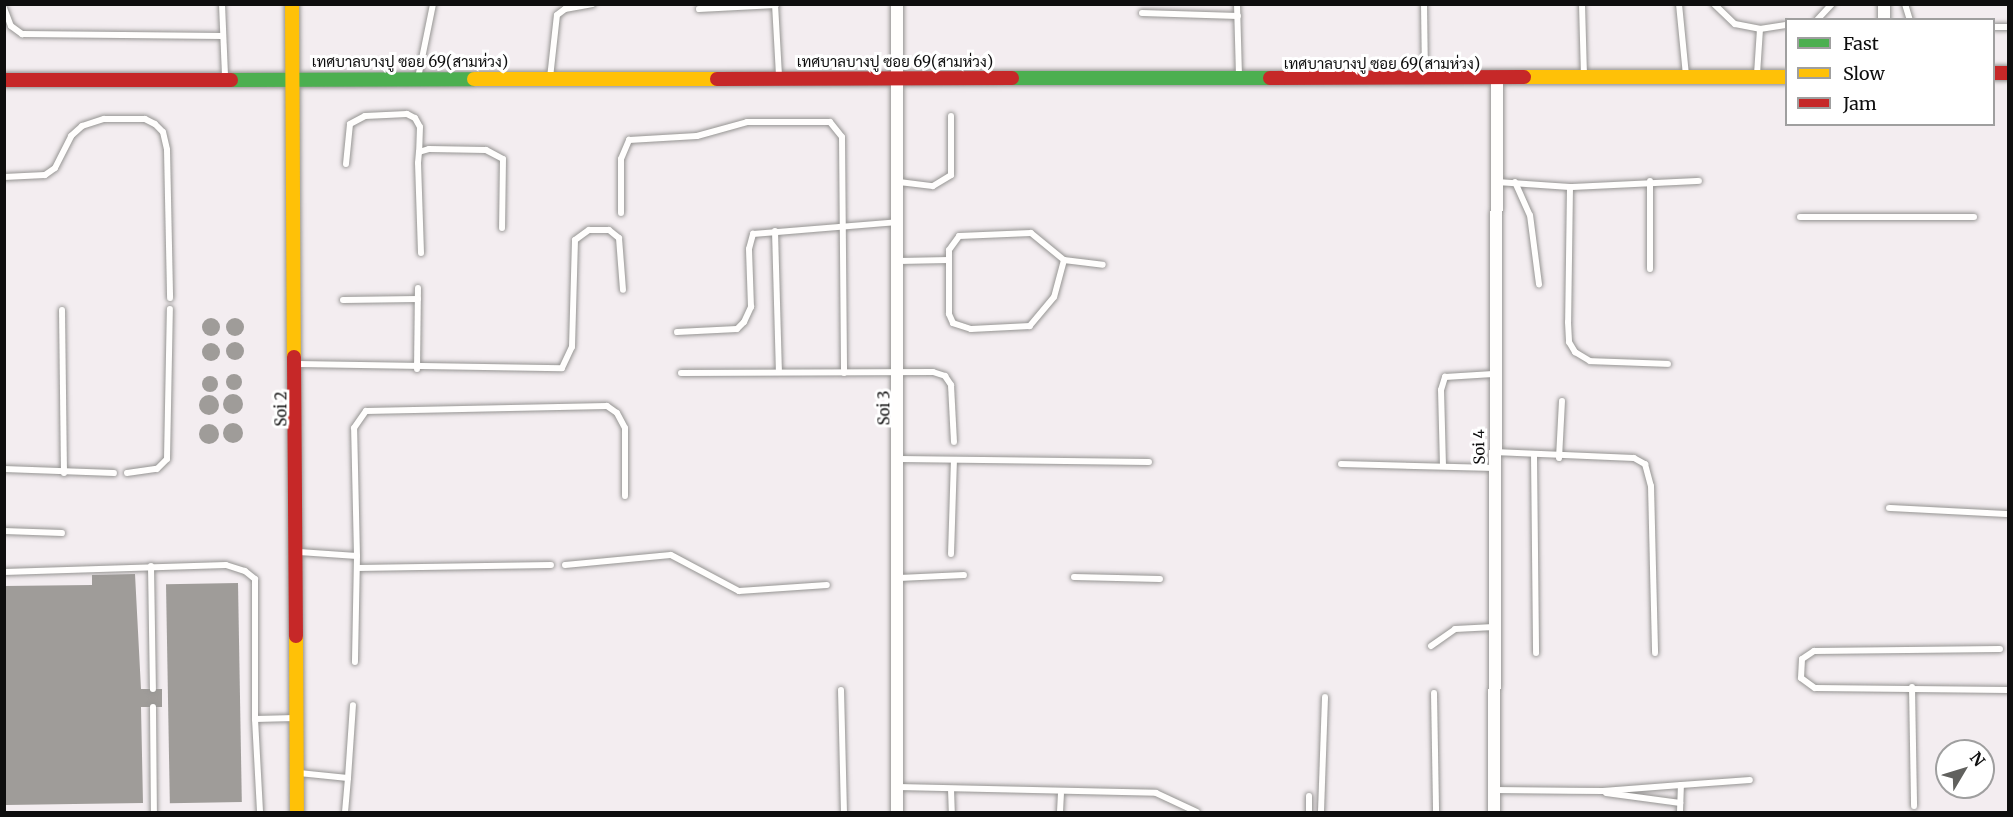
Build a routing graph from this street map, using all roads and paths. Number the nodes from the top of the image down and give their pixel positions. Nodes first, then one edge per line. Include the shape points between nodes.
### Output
1 (222, 4) edge
2 (292, 4) edge
3 (433, 4) edge
4 (593, 4) edge
5 (897, 4) edge
6 (1238, 4) edge
7 (1424, 4) edge
8 (1582, 4) edge
9 (1679, 4) edge
10 (1714, 4) edge
11 (1832, 4) edge
12 (776, 5) edge
13 (4, 8) edge
14 (699, 9) dead end
15 (1142, 13) dead end
16 (1238, 16) junction
17 (1819, 18) edge
18 (1785, 25) edge
19 (1760, 29) junction
20 (224, 36) junction
21 (897, 76) junction
22 (293, 77) junction
23 (1785, 77) edge
24 (1757, 78) junction
25 (418, 79) junction
26 (550, 79) junction
27 (779, 79) junction
28 (1686, 79) junction
29 (4, 80) edge
30 (225, 80) junction
31 (1240, 80) junction
32 (1584, 80) junction
33 (1425, 81) junction
34 (1497, 81) junction
35 (951, 116) dead end
36 (420, 152) junction
37 (346, 164) dead end
38 (4, 177) edge
39 (1699, 181) dead end
40 (899, 182) junction
41 (1515, 182) junction
42 (1650, 182) junction
43 (1493, 183) junction
44 (1570, 187) junction
45 (621, 213) dead end
46 (1800, 217) dead end
47 (1974, 217) dead end
48 (898, 222) junction
49 (846, 227) junction
50 (502, 228) dead end
51 (776, 231) junction
52 (421, 253) dead end
53 (950, 260) junction
54 (1064, 260) junction
55 (899, 261) junction
56 (1103, 265) dead end
57 (1650, 269) dead end
58 (1539, 284) dead end
59 (418, 288) dead end
60 (623, 290) dead end
61 (170, 298) dead end
62 (418, 299) junction
63 (343, 300) dead end
64 (170, 309) dead end
65 (62, 310) dead end
66 (677, 332) dead end
67 (297, 364) junction
68 (1668, 364) dead end
69 (417, 369) junction
70 (899, 370) junction
71 (779, 372) junction
72 (681, 373) dead end
73 (844, 373) junction
74 (1493, 374) junction
75 (1562, 401) dead end
76 (954, 441) dead end
77 (1493, 452) junction
78 (1534, 455) junction
79 (1559, 458) junction
80 (899, 459) junction
81 (954, 461) junction
82 (1149, 462) dead end
83 (1341, 464) dead end
84 (1443, 466) junction
85 (1494, 468) junction
86 (4, 469) edge
87 (64, 473) junction
88 (114, 473) dead end
89 (127, 473) dead end
90 (625, 496) dead end
91 (1889, 508) dead end
92 (2008, 514) edge
93 (4, 531) edge
94 (62, 533) dead end
95 (298, 552) junction
96 (951, 554) dead end
97 (357, 556) junction
98 (551, 565) dead end
99 (565, 565) dead end
100 (151, 566) junction
101 (357, 568) junction
102 (4, 572) edge
103 (964, 575) dead end
104 (1074, 577) dead end
105 (899, 578) junction
106 (1160, 579) dead end
107 (826, 585) dead end
108 (1494, 627) junction
109 (1431, 646) dead end
110 (2000, 650) dead end
111 (1536, 653) dead end
112 (1655, 653) dead end
113 (355, 662) dead end
114 (1912, 687) junction
115 (153, 689) dead end
116 (841, 690) dead end
117 (2008, 690) edge
118 (1434, 693) dead end
119 (1325, 697) dead end
120 (353, 705) dead end
121 (153, 707) dead end
122 (298, 717) junction
123 (255, 719) junction
124 (298, 773) junction
125 (348, 778) junction
126 (1750, 780) dead end
127 (1681, 785) junction
128 (897, 787) junction
129 (951, 789) junction
130 (1494, 790) junction
131 (1603, 792) junction
132 (1061, 794) junction
133 (1309, 796) dead end
134 (1680, 803) junction
135 (1914, 806) dead end
136 (154, 813) edge
137 (260, 813) edge
138 (297, 813) edge
139 (345, 813) edge
140 (844, 813) edge
141 (897, 813) edge
142 (952, 813) edge
143 (1060, 813) edge
144 (1197, 813) edge
145 (1309, 813) edge
146 (1321, 813) edge
147 (1436, 813) edge
148 (1494, 813) edge
149 (1680, 813) edge

1 - 20 lane
2 - 22 street, Soi 2
3 - 25 lane
4 - 26 lane via 565,9 557,15
5 - 21 street, Soi 3
6 - 16 lane
7 - 33 lane
8 - 32 lane
9 - 28 lane
10 - 19 lane via 1735,24
11 - 17 lane
12 - 14 lane
12 - 27 lane
13 - 20 lane via 11,26 22,34
15 - 16 lane
16 - 31 lane
18 - 19 lane
19 - 24 lane
20 - 30 lane
21 - 27 street, เทศบาลบางปู ซอย 69(สามห่วง)
21 - 31 street, เทศบาลบางปู ซอย 69(สามห่วง)
21 - 40 street, Soi 3
22 - 25 street, เทศบาลบางปู ซอย 69(สามห่วง)
22 - 30 street, เทศบาลบางปู ซอย 69(สามห่วง)
22 - 67 street, Soi 2
23 - 24 street, เทศบาลบางปู ซอย 69(สามห่วง)
24 - 28 street, เทศบาลบางปู ซอย 69(สามห่วง)
25 - 26 street, เทศบาลบางปู ซอย 69(สามห่วง)
26 - 27 street, เทศบาลบางปู ซอย 69(สามห่วง)
28 - 32 street, เทศบาลบางปู ซอย 69(สามห่วง)
29 - 30 street, เทศบาลบางปู ซอย 69(สามห่วง)
31 - 33 street, เทศบาลบางปู ซอย 69(สามห่วง)
32 - 34 street, เทศบาลบางปู ซอย 69(สามห่วง)
33 - 34 street, เทศบาลบางปู ซอย 69(สามห่วง)
34 - 43 street, Soi 4
35 - 40 lane via 951,175 933,186
36 - 37 lane via 415,118 407,114 365,116 350,124
36 - 50 lane via 443,147 486,150 503,159
36 - 52 lane
38 - 61 lane via 45,175 55,168 71,136 93,123 145,119 155,124 163,132 167,150
39 - 42 lane
40 - 48 street, Soi 3
41 - 43 lane
41 - 44 lane
41 - 58 lane via 1530,215
42 - 44 lane
42 - 57 lane
43 - 74 street, Soi 4
44 - 68 lane via 1569,342 1590,361
45 - 49 lane via 621,159 629,140 697,136 747,122 830,122 842,137
46 - 47 lane
48 - 49 lane
48 - 55 street, Soi 3
49 - 51 lane
49 - 73 lane
51 - 66 lane via 760,231 750,239 751,306 744,322 737,329
51 - 71 lane
53 - 54 lane via 952,242 959,236 1031,233
53 - 54 lane via 949,314 959,328 971,329 1030,326 1054,297
53 - 55 lane
54 - 56 lane
55 - 70 street, Soi 3
59 - 62 lane
60 - 69 lane via 619,238 609,230 589,230 575,240 572,347 562,368
62 - 63 lane
62 - 69 lane
64 - 89 lane via 167,459 157,469
65 - 87 lane
67 - 69 lane
67 - 95 street, Soi 2
70 - 73 lane
70 - 76 lane via 945,376 951,385
70 - 80 street, Soi 3
71 - 72 lane
71 - 73 lane
74 - 77 street, Soi 4
74 - 84 lane via 1444,377
75 - 79 lane
77 - 78 lane
77 - 85 street, Soi 4
78 - 79 lane
78 - 111 lane
79 - 112 lane via 1634,458 1650,471
80 - 81 lane
80 - 105 street, Soi 3
81 - 82 lane
81 - 96 lane
83 - 84 lane
84 - 85 lane
85 - 108 street, Soi 4
86 - 87 lane
87 - 88 lane
90 - 97 lane via 625,428 617,413 607,406 366,411 354,428
91 - 92 lane
93 - 94 lane
95 - 97 lane
95 - 122 street, Soi 2
97 - 101 lane
98 - 101 lane
99 - 107 lane via 672,555 740,591
100 - 102 lane
100 - 115 lane
100 - 123 lane via 226,565 255,579
101 - 113 lane
103 - 105 lane
104 - 106 lane
105 - 128 street, Soi 3
108 - 109 lane via 1455,629
108 - 130 street, Soi 4
110 - 114 lane via 1814,651 1800,666 1801,678 1815,688
114 - 117 lane
114 - 135 lane
116 - 140 lane
118 - 147 lane
119 - 146 lane
120 - 125 lane
121 - 136 lane
122 - 123 lane
122 - 124 street, Soi 2
123 - 137 lane
124 - 125 lane
124 - 138 street, Soi 2
125 - 139 lane
126 - 127 lane
127 - 131 lane
127 - 134 lane
128 - 129 lane
128 - 141 street, Soi 3
129 - 132 lane
129 - 142 lane
130 - 131 lane
130 - 148 street, Soi 4
131 - 134 lane via 1626,799
132 - 143 lane
132 - 144 lane via 1155,793
133 - 145 lane
134 - 149 lane

